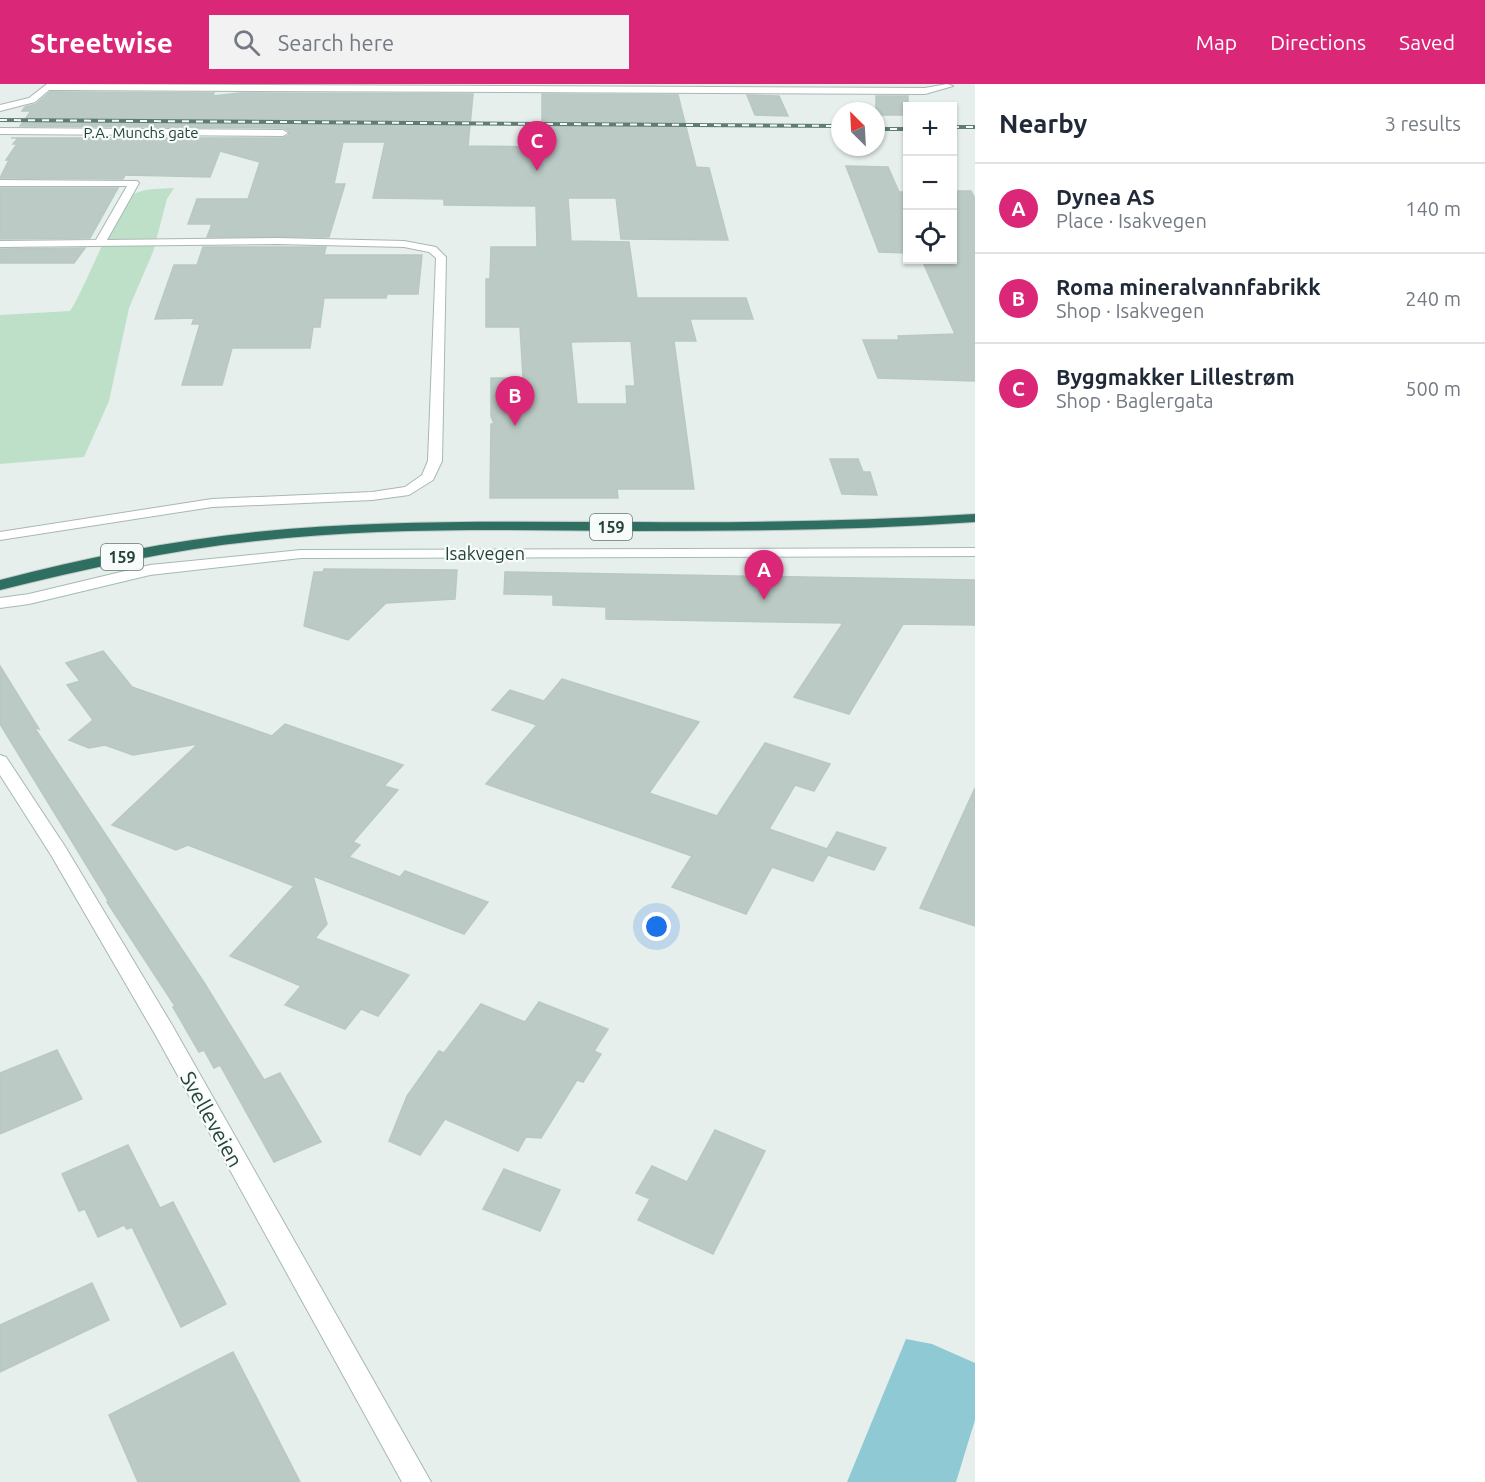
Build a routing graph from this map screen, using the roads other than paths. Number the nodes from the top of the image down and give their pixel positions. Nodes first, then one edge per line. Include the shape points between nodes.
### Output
1 (51, 86) edge
2 (190, 86) edge
3 (949, 86) dead end
4 (383, 87) edge
5 (772, 87) edge
6 (0, 108) edge
7 (1, 133) edge
8 (283, 133) dead end
9 (0, 183) edge
10 (0, 244) edge
11 (99, 244) junction
12 (975, 518) edge
13 (0, 536) edge
14 (975, 552) edge
15 (0, 585) edge
16 (0, 603) edge
17 (0, 761) edge
18 (417, 1482) edge

1 - 2 street
1 - 6 street via 32,100
2 - 4 street
3 - 5 street via 925,91
4 - 5 street
7 - 8 street, P.A. Munchs gate
9 - 11 street via 134,183
10 - 11 street
11 - 13 street via 381,243 432,249 441,257 435,461 428,477 409,491 212,503
12 - 15 highway, 159 via 860,527 438,528 296,533 128,556
14 - 16 street, Isakvegen via 301,554 150,570
17 - 18 street, Svelleveien via 164,1031

